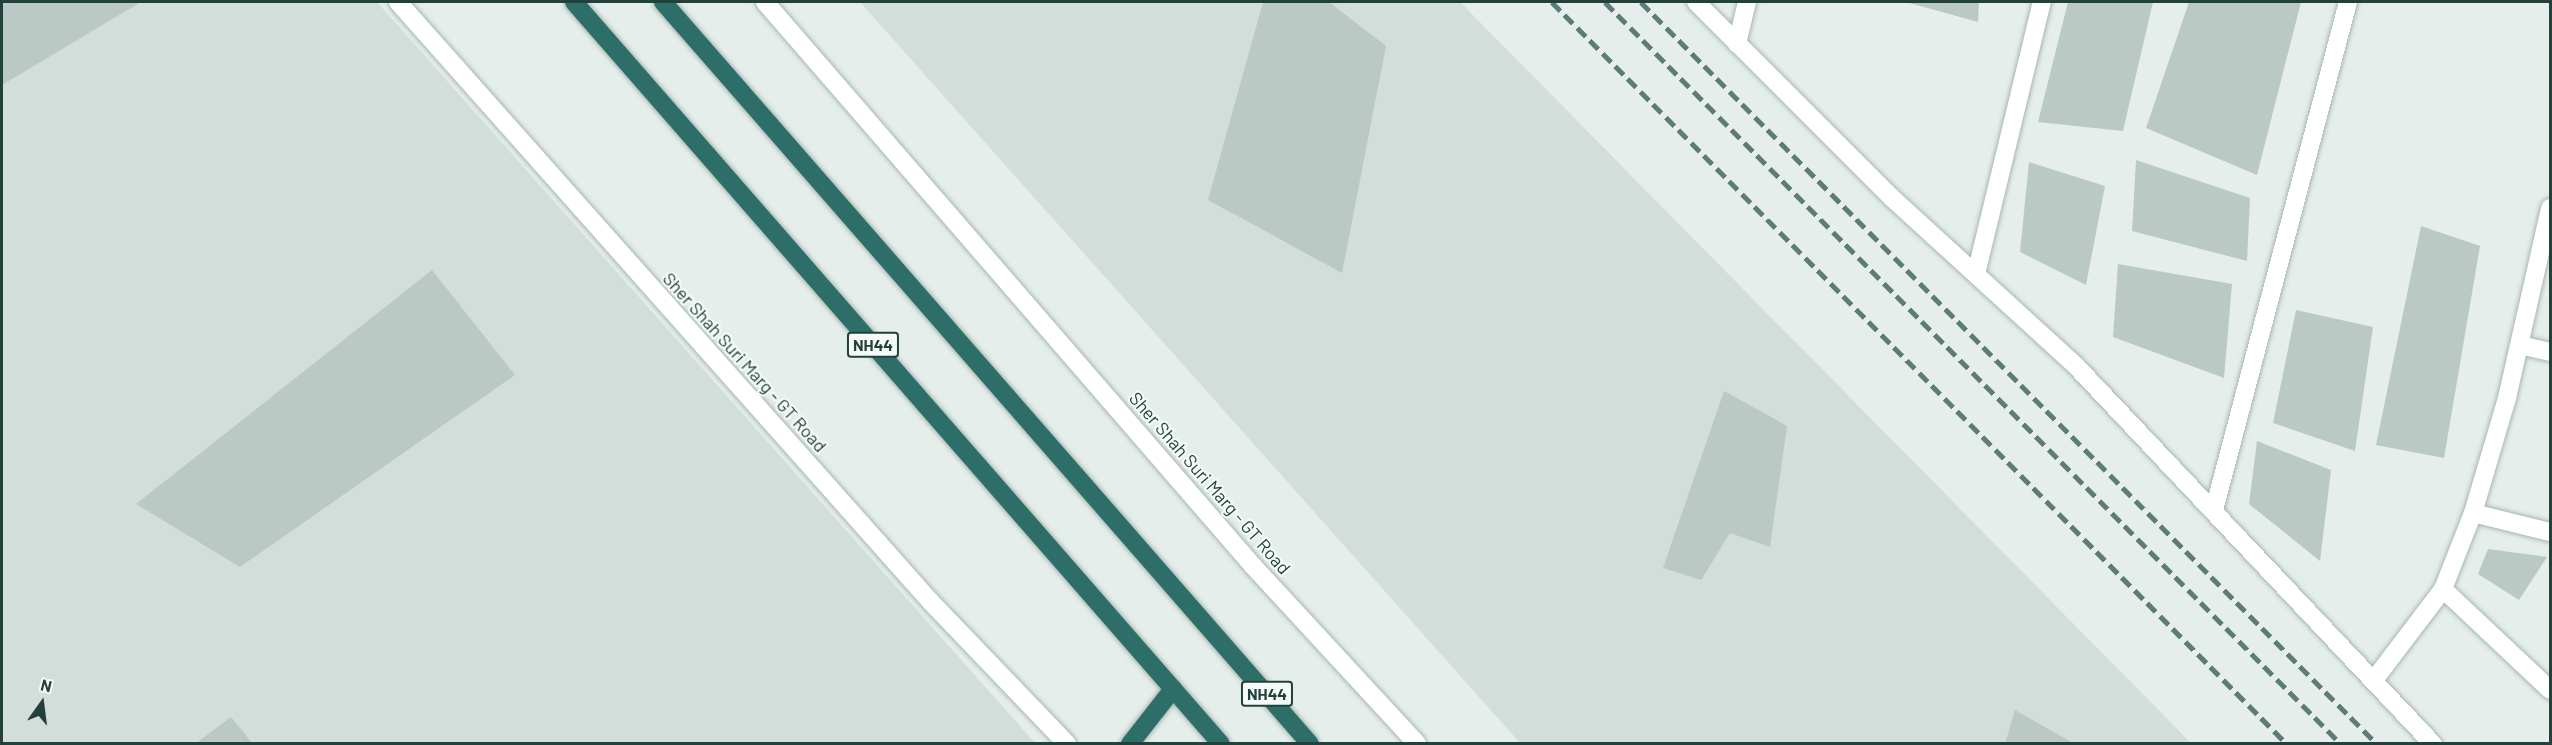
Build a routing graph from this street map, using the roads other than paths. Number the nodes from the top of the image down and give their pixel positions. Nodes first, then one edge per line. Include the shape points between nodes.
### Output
1 (399, 2) edge
2 (574, 2) edge
3 (663, 2) edge
4 (765, 2) edge
5 (1696, 2) edge
6 (1747, 2) edge
7 (2042, 2) edge
8 (2348, 2) edge
9 (1737, 44) junction
10 (2550, 208) edge
11 (1976, 274) junction
12 (2520, 345) junction
13 (2550, 352) edge
14 (2214, 510) junction
15 (2473, 513) junction
16 (2550, 532) edge
17 (2443, 589) junction
18 (2374, 680) junction
19 (1173, 689) junction
20 (2550, 690) edge
21 (1067, 744) edge
22 (1130, 744) edge
23 (1221, 744) edge
24 (1310, 744) edge
25 (1417, 744) edge
26 (2433, 744) edge

1 - 21 street, Sher Shah Suri Marg - GT Road via 930,601
2 - 19 highway, NH44
3 - 24 highway, NH44
4 - 25 street, Sher Shah Suri Marg - GT Road via 1253,566
5 - 9 street
6 - 9 street
7 - 11 street
8 - 14 street
9 - 11 street
10 - 12 street
11 - 14 street via 2076,366
12 - 13 street
12 - 15 street
14 - 18 street
15 - 16 street
15 - 17 street
17 - 18 street
17 - 20 street
18 - 26 street
19 - 22 highway
19 - 23 highway, NH44

